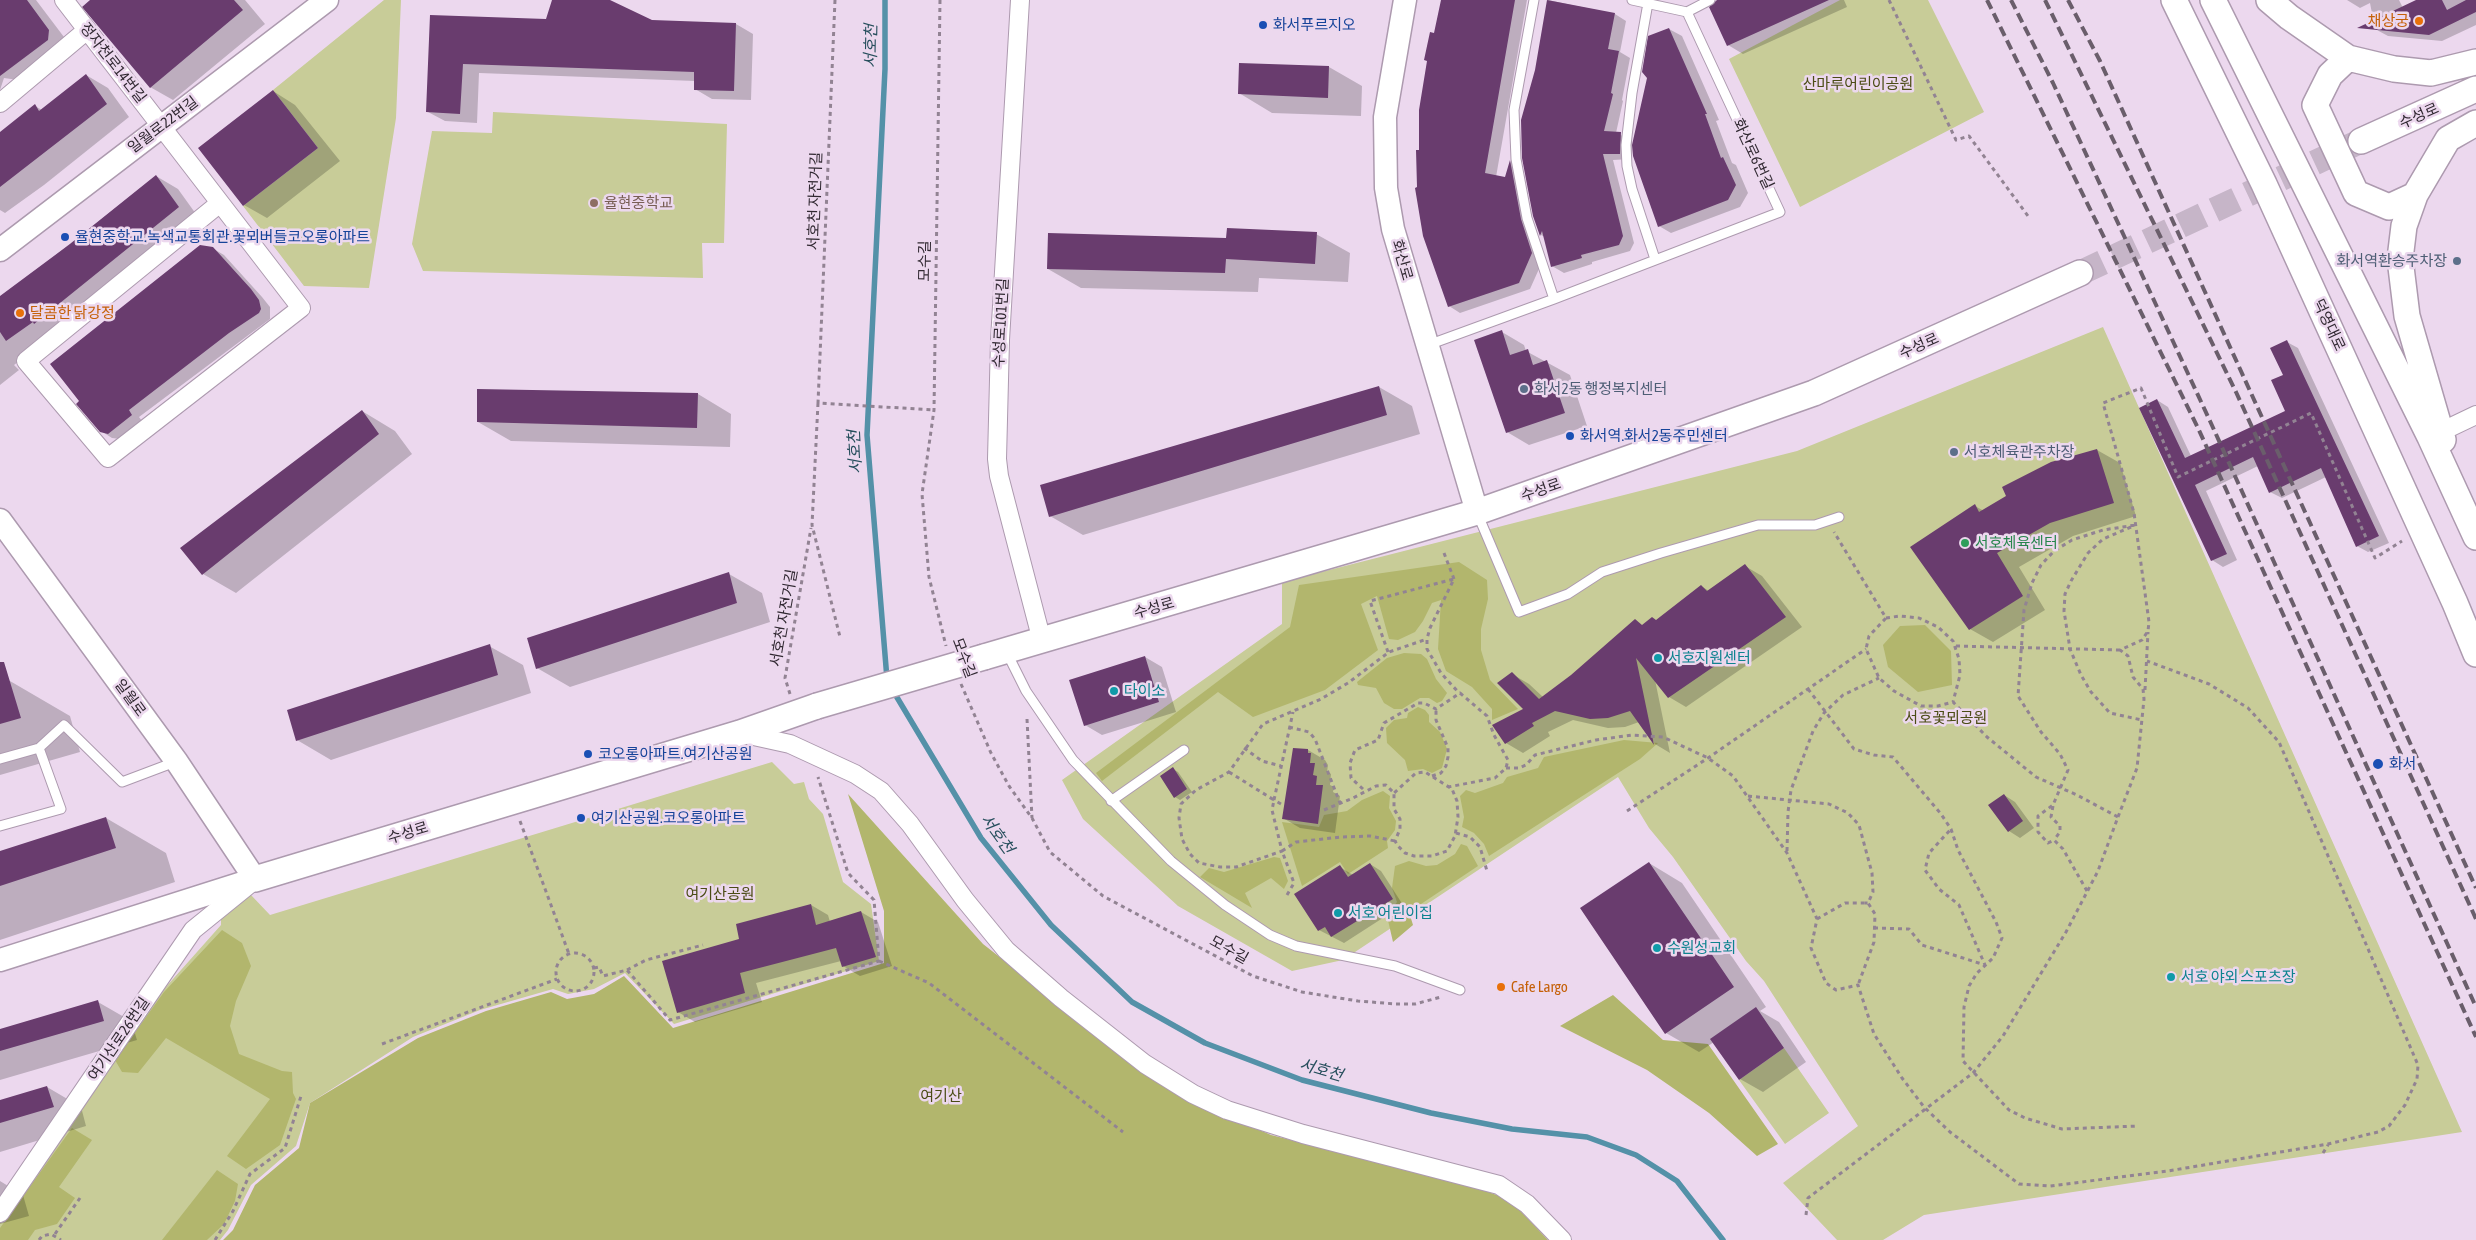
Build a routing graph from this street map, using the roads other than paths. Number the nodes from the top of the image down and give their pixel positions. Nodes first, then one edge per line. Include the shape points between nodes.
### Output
1 (64, 0) edge
2 (327, 0) edge
3 (1020, 0) edge
4 (1405, 0) edge
5 (1534, 0) edge
6 (1632, 0) edge
7 (1710, 0) edge
8 (2174, 0) edge
9 (2213, 0) edge
10 (2269, 0) edge
11 (1648, 3) junction
12 (1687, 12) junction
13 (87, 30) junction
14 (2348, 58) junction
15 (2476, 62) edge
16 (2476, 89) edge
17 (3, 95) edge
18 (2476, 123) edge
19 (162, 126) junction
20 (2361, 140) tunnel mouth
21 (2415, 195) junction
22 (220, 203) junction
23 (0, 250) edge
24 (1655, 259) junction
25 (2080, 273) tunnel mouth
26 (1554, 299) junction
27 (1428, 345) junction
28 (2476, 415) edge
29 (2435, 434) junction
30 (1476, 512) junction
31 (1839, 517) dead end
32 (0, 520) edge
33 (2476, 537) edge
34 (2471, 628) edge
35 (1042, 641) junction
36 (995, 654) junction
37 (2476, 654) edge
38 (740, 733) junction
39 (39, 748) junction
40 (1184, 750) dead end
41 (0, 759) edge
42 (177, 762) junction
43 (1111, 800) junction
44 (0, 826) edge
45 (255, 879) junction
46 (0, 960) edge
47 (1460, 990) road end
48 (0, 1213) edge
49 (1562, 1240) edge

1 - 13 street, 정자천로14번길
2 - 19 street, 일월로22번길
3 - 35 street, 수성로101번길 via 1000,340 997,459
4 - 27 street, 화산로 via 1385,118 1386,188 1393,229
5 - 26 lane via 1514,110 1516,159 1527,218
6 - 11 lane
7 - 12 lane
8 - 34 main road, 덕영대로 via 2264,184 2422,529
9 - 29 main road
10 - 14 main road
11 - 12 lane
11 - 24 lane via 1632,93 1626,166
12 - 24 lane, 화산로6번길 via 1780,212
13 - 17 street
13 - 19 street, 정자천로14번길
14 - 15 main road via 2394,69 2431,73
14 - 21 main road via 2330,75 2315,105 2356,193 2389,207
16 - 20 main road, 수성로
18 - 21 main road via 2448,139
19 - 22 street, 정자천로14번길
19 - 23 street, 일월로22번길
21 - 29 main road via 2404,226 2400,259 2407,316
22 - 22 street, 정자천로14번길 via 301,308 108,458 26,361
24 - 26 lane, 화산로6번길
25 - 30 main road, 수성로 via 1814,393
26 - 27 lane, 화산로6번길
27 - 30 street, 화산로
28 - 29 street
29 - 33 main road via 2450,479
30 - 31 lane via 1519,612 1568,594 1602,572 1660,553 1758,525 1815,525
30 - 35 main road, 수성로
32 - 42 street, 일월로
34 - 37 main road, 덕영대로
35 - 36 main road, 수성로
36 - 38 main road, 수성로, bridge via 807,709
36 - 43 lane via 1026,691 1073,760
38 - 45 main road, 수성로
38 - 49 street via 790,744 855,774 881,791 1006,950 1145,1064 1193,1094 1227,1110 1303,1134 1499,1185 1527,1204
39 - 41 lane
39 - 42 lane via 64,725 122,782
39 - 44 lane via 61,809
40 - 43 lane
42 - 45 street, 일월로
43 - 47 lane via 1186,874 1270,935 1296,946 1394,966
45 - 46 street, 수성로
45 - 48 street, 여기산로26번길 via 194,930

